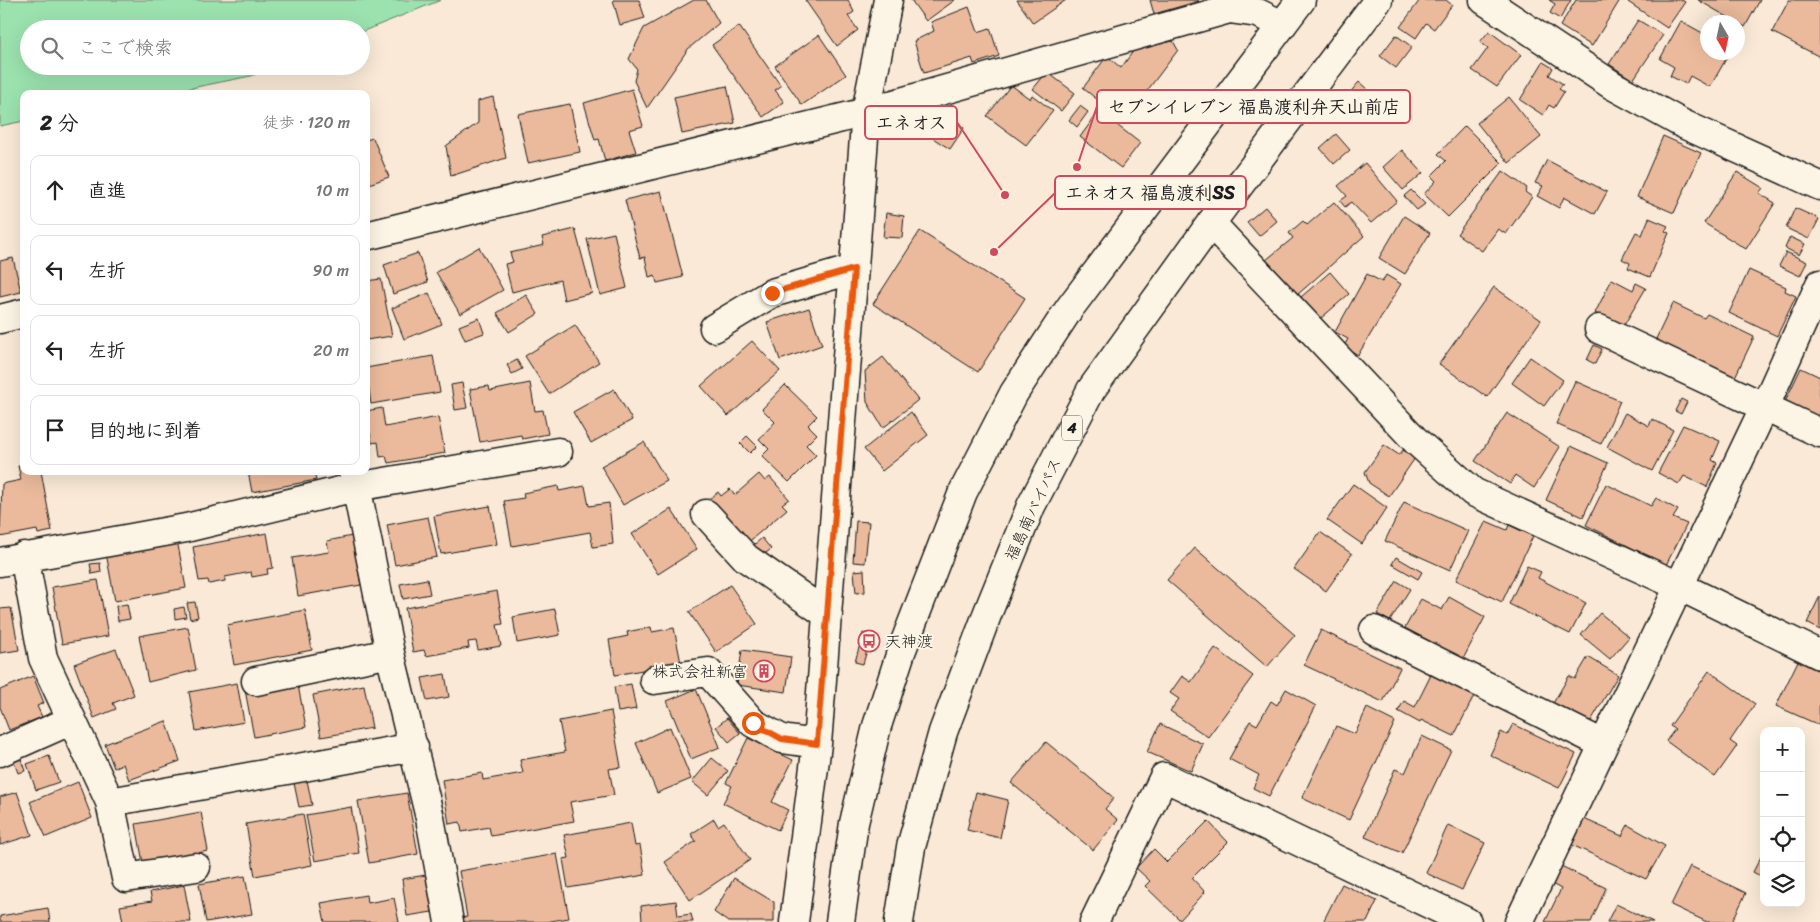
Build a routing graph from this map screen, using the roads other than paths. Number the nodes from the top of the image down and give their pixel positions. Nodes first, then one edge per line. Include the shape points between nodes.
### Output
1 (888, 0) edge
2 (1301, 0) edge
3 (1378, 0) edge
4 (1484, 0) edge
5 (1282, 25) junction
6 (866, 112) junction
7 (1820, 186) edge
8 (1211, 223) junction
9 (370, 235) edge
10 (854, 269) junction
11 (1820, 284) edge
12 (20, 314) edge
13 (0, 319) edge
14 (714, 328) dead end
15 (1599, 330) dead end
16 (1765, 406) junction
17 (1820, 432) edge
18 (558, 452) dead end
19 (354, 479) edge
20 (706, 514) dead end
21 (12, 559) edge
22 (1678, 586) junction
23 (828, 615) junction
24 (1374, 630) dead end
25 (390, 653) junction
26 (1820, 654) edge
27 (654, 680) dead end
28 (256, 681) dead end
29 (72, 720) junction
30 (817, 744) junction
31 (1603, 744) junction
32 (414, 747) junction
33 (0, 752) edge
34 (110, 802) junction
35 (196, 867) dead end
36 (449, 922) edge
37 (794, 922) edge
38 (840, 922) edge
39 (899, 922) edge
40 (1094, 922) edge
41 (1467, 922) edge
42 (1519, 922) edge

1 - 6 main road
2 - 5 main road
3 - 8 main road, 福島南バイパス / 4
4 - 7 main road via 1612,85 1683,124
5 - 6 main road via 1258,13 1229,10
5 - 38 main road via 1069,309 1014,393 963,492 876,726 854,823
6 - 9 main road
6 - 10 main road
8 - 22 main road via 1416,441 1473,492
8 - 39 main road, 福島南バイパス / 4 via 1091,390 1031,506 943,732 912,847
10 - 14 main road via 772,293
10 - 23 main road
11 - 16 main road
12 - 13 main road
15 - 16 main road
16 - 17 main road
16 - 22 main road
18 - 19 main road
19 - 21 main road via 186,528
19 - 25 main road
20 - 23 main road via 746,558
21 - 29 main road via 43,658
22 - 26 main road
22 - 31 main road
23 - 30 main road
24 - 31 main road
25 - 28 main road
25 - 32 main road
27 - 30 main road via 708,672 753,723 782,739
29 - 33 main road
29 - 34 main road
30 - 37 main road
31 - 42 main road
32 - 34 main road
32 - 36 main road
34 - 35 main road via 126,878
40 - 41 main road via 1164,777

